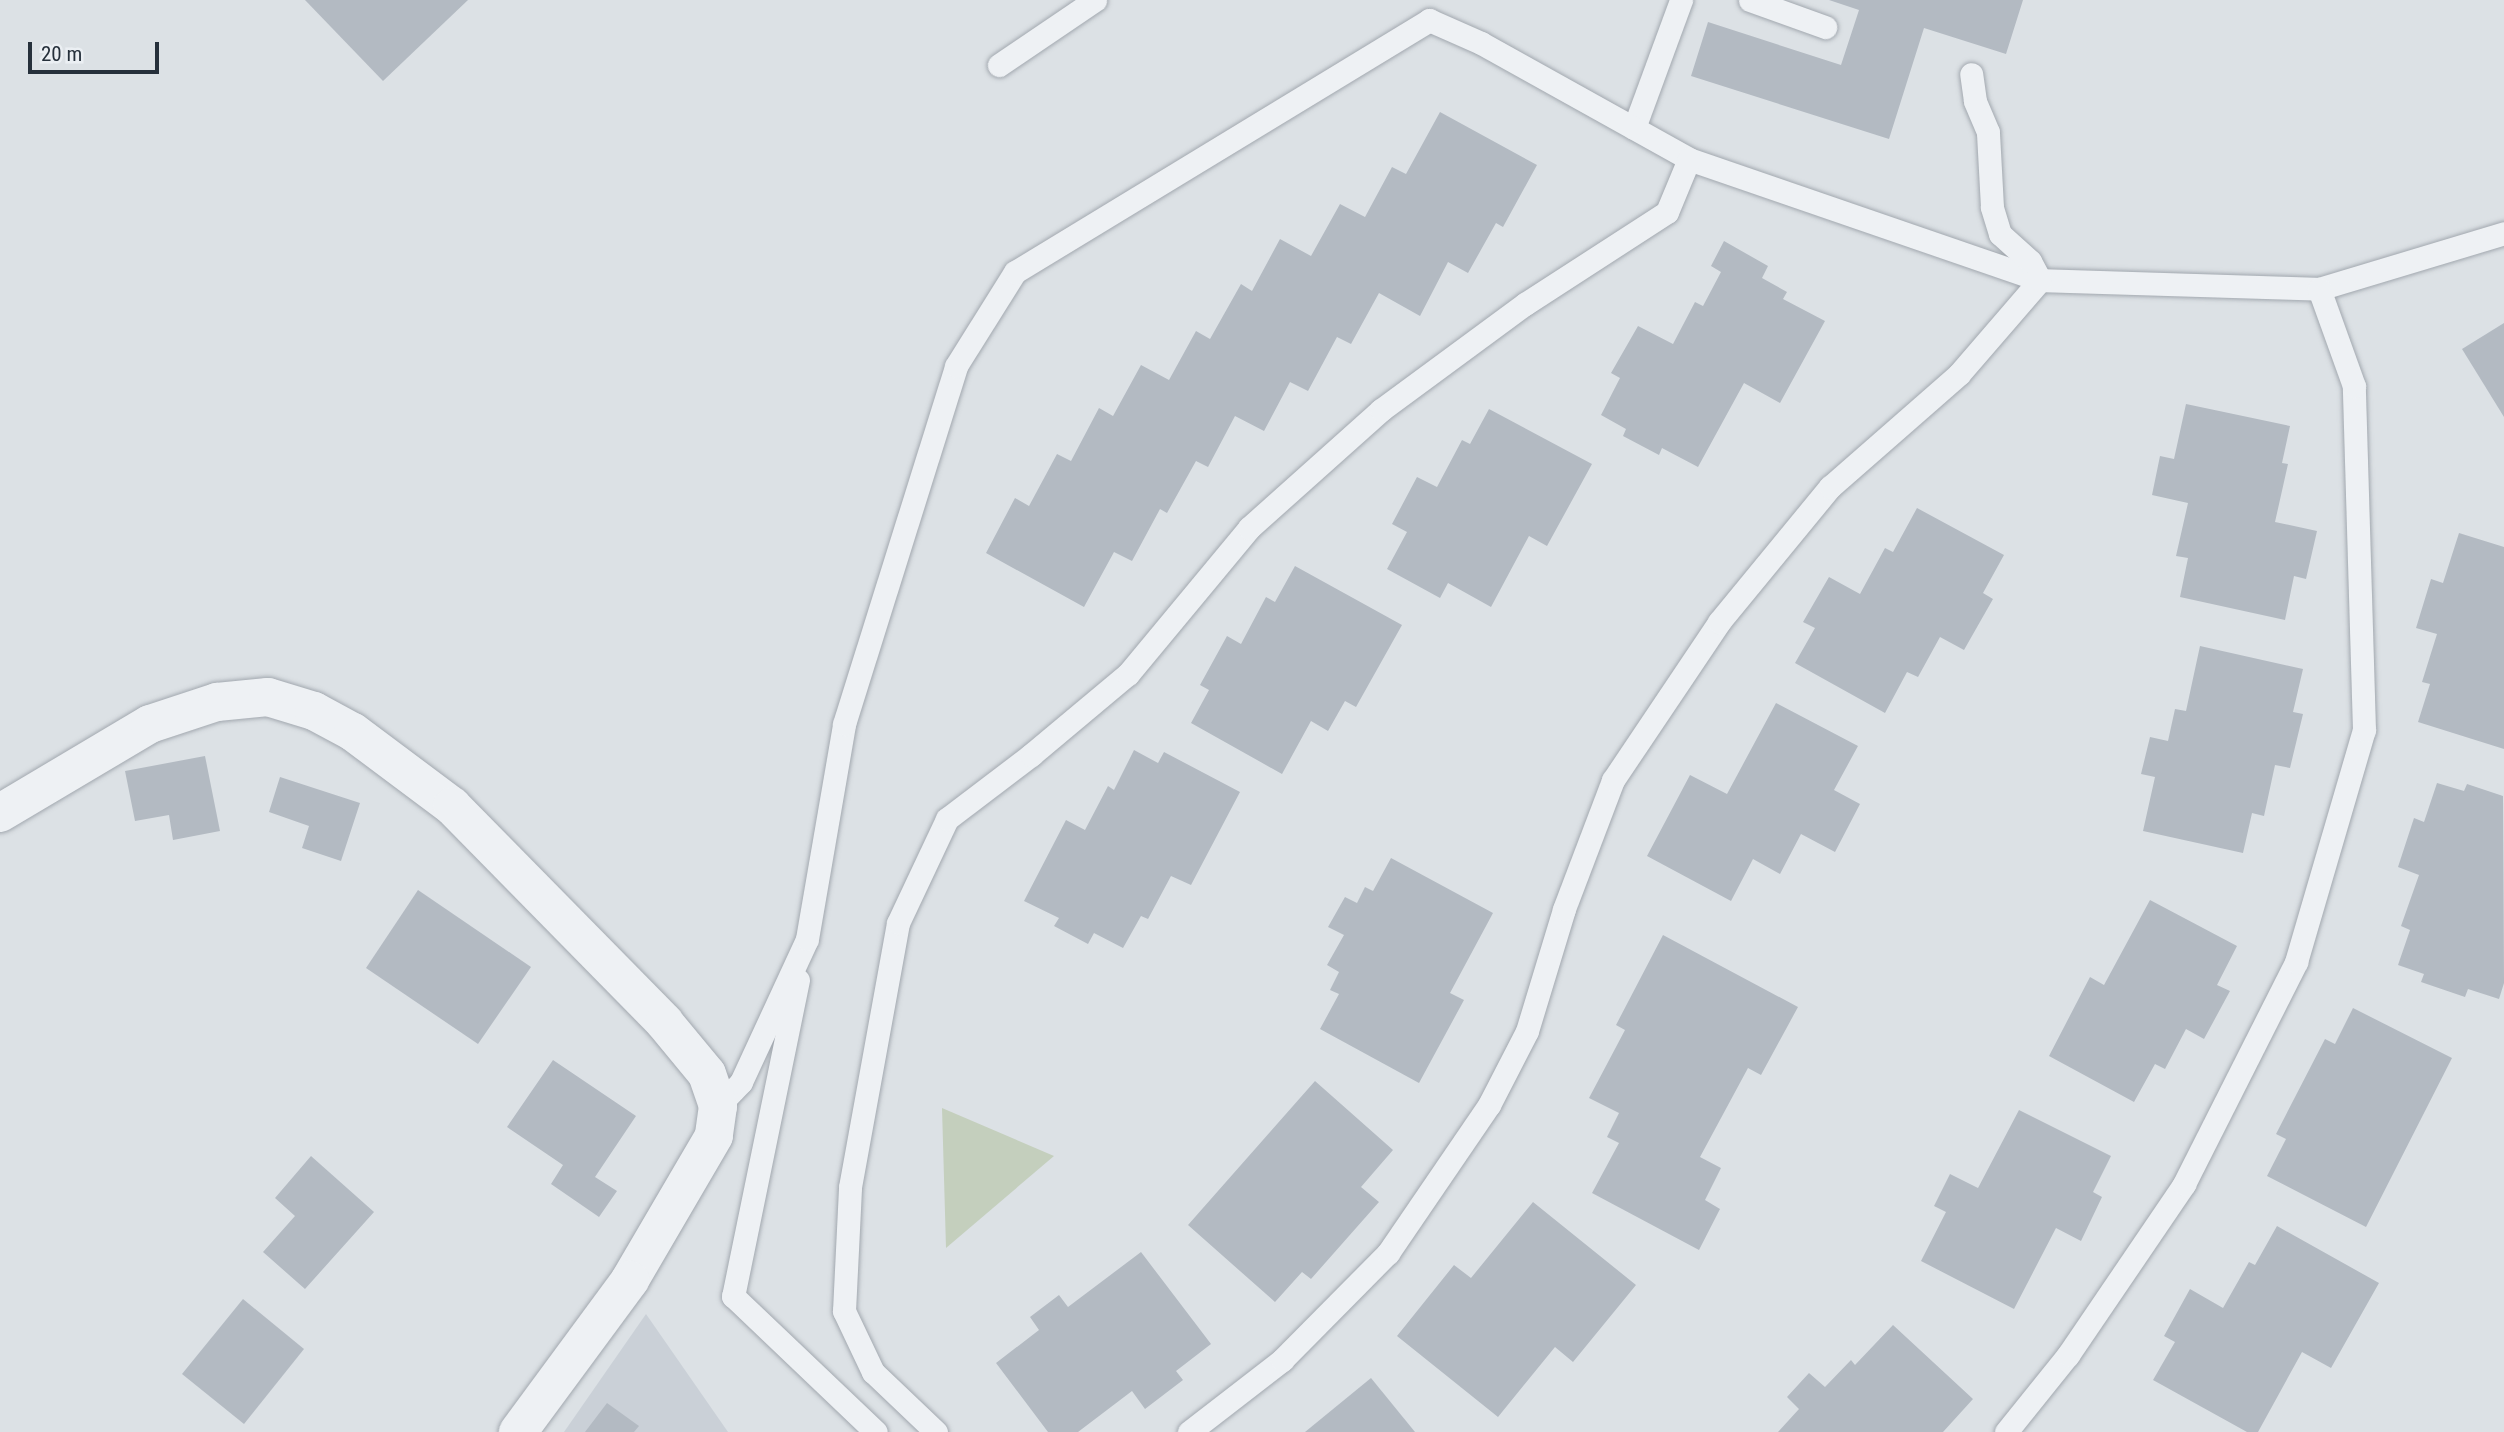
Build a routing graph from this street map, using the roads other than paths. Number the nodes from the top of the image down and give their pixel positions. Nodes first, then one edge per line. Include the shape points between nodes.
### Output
1 (1096, 0) edge
2 (1681, 0) edge
3 (1750, 0) edge
4 (1825, 27) dead end
5 (999, 65) dead end
6 (1971, 74) dead end
7 (1634, 128) junction
8 (1689, 159) junction
9 (2504, 233) edge
10 (2040, 280) junction
11 (2319, 289) junction
12 (0, 813) edge
13 (807, 939) junction
14 (718, 1106) junction
15 (519, 1432) edge
16 (876, 1432) edge
17 (936, 1432) edge
18 (1189, 1432) edge
19 (2006, 1432) edge

1 - 5 lane
2 - 7 lane
3 - 4 lane
6 - 10 lane via 1987,132 1992,207 2000,234 2030,261
7 - 8 lane
7 - 13 lane via 1481,43 1429,20 1015,272 956,366 844,724
8 - 10 lane
8 - 17 lane via 1667,212 1525,304 1381,410 1249,528 1128,674 947,819 898,923 850,1187 844,1311 873,1372
9 - 11 lane
10 - 11 lane
10 - 18 lane via 1959,374 1830,487 1718,622 1613,780 1564,909 1527,1031 1489,1105 1388,1254 1282,1360
11 - 19 lane via 2354,386 2364,730 2296,961 2184,1184 2068,1355
12 - 14 street via 150,724 217,702 268,697 314,711 353,732 452,806 664,1022 707,1074
13 - 14 lane via 741,1082
13 - 16 lane via 733,1296
14 - 15 street via 704,1156 636,1268

